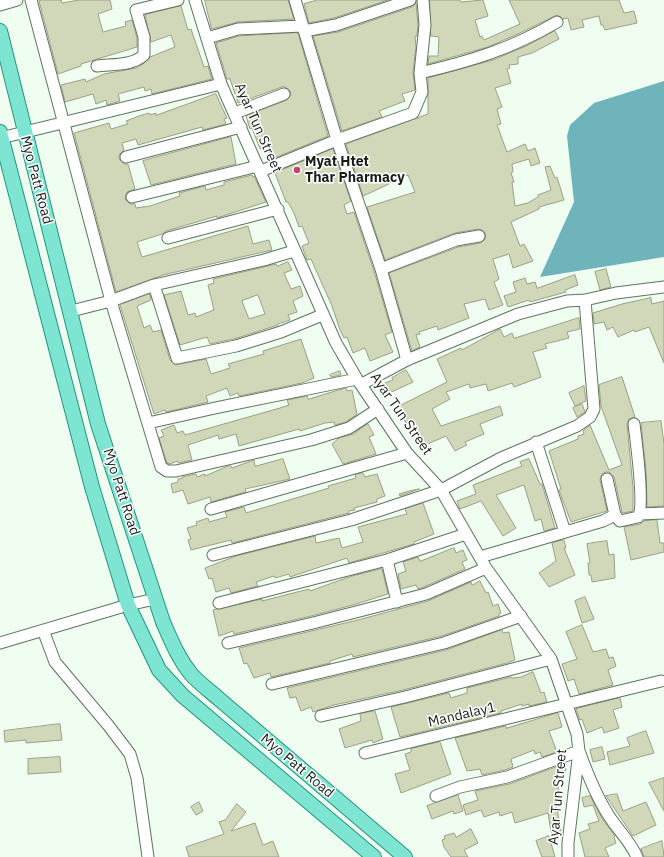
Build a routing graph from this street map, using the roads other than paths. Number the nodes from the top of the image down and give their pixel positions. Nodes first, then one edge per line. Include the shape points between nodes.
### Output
1 (17, 0) edge
2 (31, 0) edge
3 (178, 0) edge
4 (195, 0) edge
5 (295, 0) edge
6 (410, 0) edge
7 (423, 0) edge
8 (0, 5) edge
9 (557, 22) dead end
10 (303, 28) junction
11 (0, 30) edge
12 (207, 38) junction
13 (97, 66) dead end
14 (420, 73) junction
15 (221, 84) junction
16 (284, 94) dead end
17 (235, 113) junction
18 (64, 122) junction
19 (241, 127) junction
20 (24, 132) junction
21 (1, 135) edge
22 (337, 140) junction
23 (126, 157) dead end
24 (260, 168) junction
25 (132, 197) dead end
26 (278, 209) junction
27 (479, 236) dead end
28 (168, 238) dead end
29 (294, 251) junction
30 (381, 269) junction
31 (154, 285) junction
32 (664, 287) edge
33 (585, 300) junction
34 (111, 301) junction
35 (71, 311) junction
36 (322, 315) junction
37 (407, 360) junction
38 (360, 382) junction
39 (378, 409) junction
40 (148, 423) junction
41 (98, 424) junction
42 (634, 424) dead end
43 (79, 430) junction
44 (536, 442) junction
45 (407, 453) junction
46 (608, 479) dead end
47 (441, 490) junction
48 (211, 509) dead end
49 (664, 513) edge
50 (640, 514) junction
51 (615, 515) junction
52 (565, 532) junction
53 (466, 534) junction
54 (213, 555) dead end
55 (480, 557) junction
56 (387, 560) junction
57 (486, 568) junction
58 (155, 599) junction
59 (397, 602) junction
60 (219, 603) dead end
61 (128, 605) junction
62 (522, 616) junction
63 (43, 630) junction
64 (0, 643) edge
65 (228, 643) dead end
66 (551, 659) junction
67 (661, 681) dead end
68 (272, 684) dead end
69 (218, 700) junction
70 (567, 705) junction
71 (206, 715) junction
72 (321, 716) dead end
73 (578, 751) junction
74 (365, 753) dead end
75 (436, 796) dead end
76 (148, 857) edge
77 (374, 857) edge
78 (405, 857) edge
79 (568, 857) edge
80 (637, 857) edge

1 - 8 street
2 - 18 street
3 - 13 street via 136,10 145,47 144,55 140,59
4 - 12 street, Ayar Tun Street
5 - 10 street
6 - 10 street via 336,24
7 - 14 street via 425,25
9 - 14 street via 509,48 485,57
10 - 12 street via 238,29
10 - 22 street
11 - 20 main road, Myo Patt Road
12 - 15 street, Ayar Tun Street
14 - 22 street via 422,92 412,113
15 - 17 street, Ayar Tun Street
15 - 18 street
16 - 17 street
17 - 19 street, Ayar Tun Street
18 - 20 street
18 - 34 street
19 - 23 street
19 - 24 street, Ayar Tun Street
20 - 21 street
20 - 35 main road, Myo Patt Road
21 - 43 main road, Myo Patt Road
22 - 24 street
22 - 30 street
24 - 25 street
24 - 26 street, Ayar Tun Street
26 - 28 street
26 - 29 street, Ayar Tun Street
27 - 30 street via 456,240
29 - 31 street
29 - 36 street, Ayar Tun Street
30 - 37 street
31 - 34 street
31 - 36 street via 177,358 236,346 281,332
32 - 33 street
33 - 37 street via 568,301 518,314
33 - 44 street via 594,409 590,417 577,426
34 - 35 street
34 - 40 street
35 - 41 main road, Myo Patt Road
36 - 38 street, Ayar Tun Street
37 - 38 street
38 - 39 street, Ayar Tun Street
38 - 40 street via 215,408
39 - 40 street via 349,428 311,440 176,471 167,471 158,462
39 - 45 street, Ayar Tun Street
41 - 43 main road
41 - 58 main road, Myo Patt Road
42 - 50 street
43 - 61 main road, Myo Patt Road via 92,487
44 - 47 street
44 - 52 street
45 - 47 street, Ayar Tun Street
45 - 48 street
46 - 51 street
47 - 53 street, Ayar Tun Street
47 - 54 street via 352,520
49 - 50 street
50 - 51 street via 638,517 620,521
51 - 52 street
52 - 55 street
53 - 55 street, Ayar Tun Street
53 - 56 street
55 - 57 street, Ayar Tun Street
56 - 59 street
56 - 60 street
57 - 59 street via 426,594
57 - 62 street, Ayar Tun Street
58 - 61 street
58 - 69 main road, Myo Patt Road via 180,658 192,675
59 - 65 street
61 - 63 street
61 - 71 main road, Myo Patt Road via 166,680
62 - 66 street, Ayar Tun Street
62 - 68 street via 444,643
63 - 64 street
63 - 76 street via 55,662 130,754 137,778
66 - 70 street, Ayar Tun Street
66 - 72 street
67 - 70 street, Mandalay1
69 - 71 main road
69 - 78 main road, Myo Patt Road
70 - 73 street, Ayar Tun Street via 577,734
70 - 74 street, Mandalay1
71 - 77 main road, Myo Patt Road
73 - 75 street via 507,777 460,787
73 - 79 street, Ayar Tun Street
73 - 80 street via 610,817

